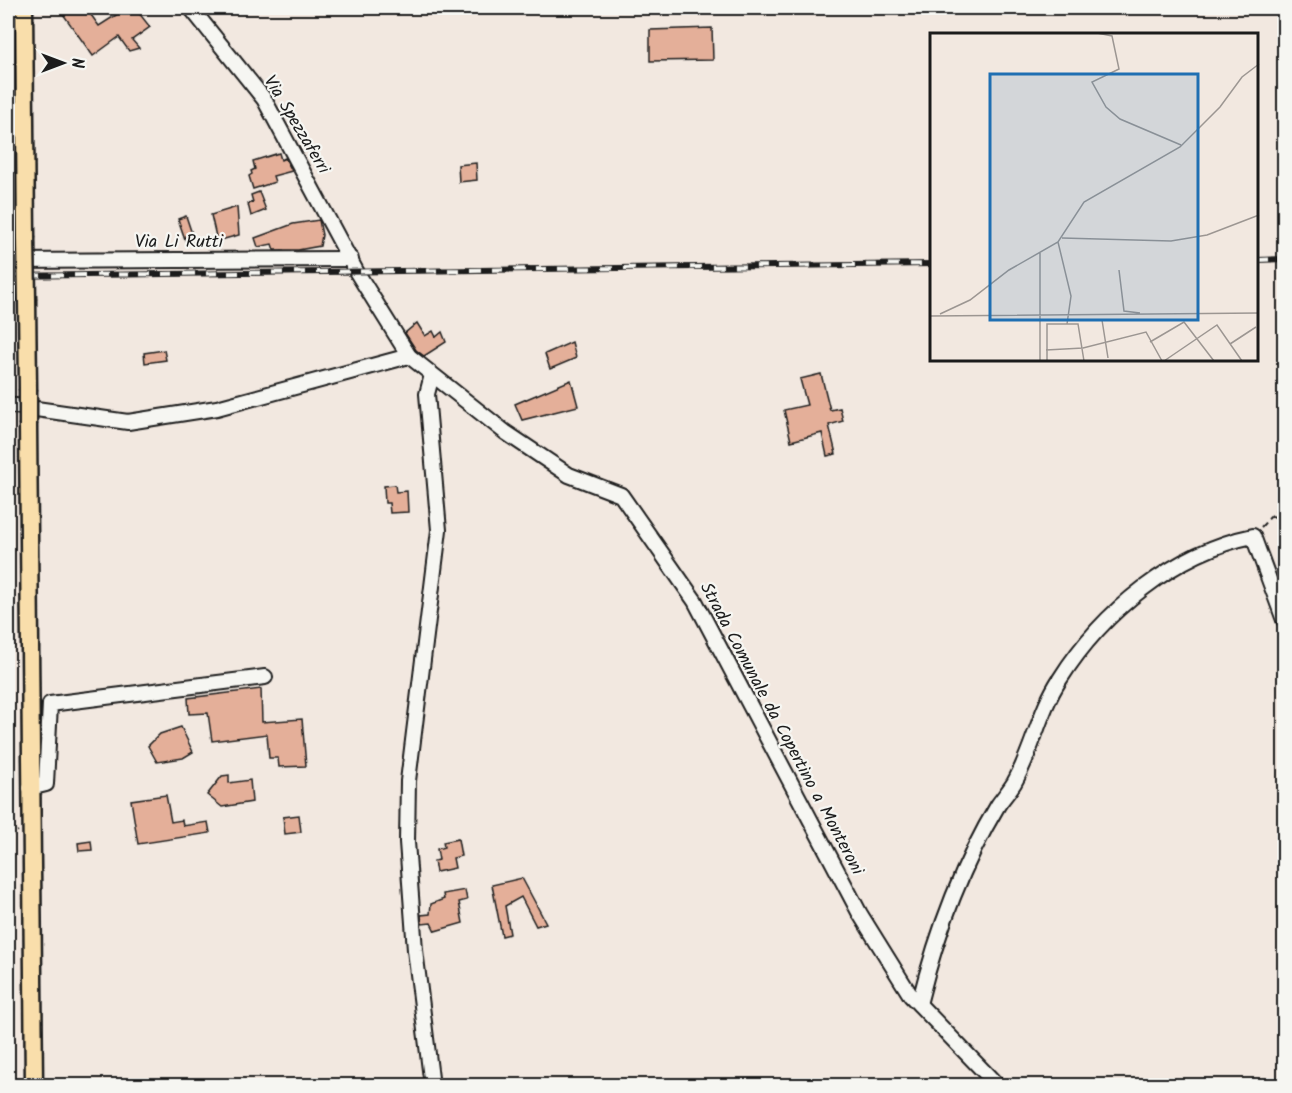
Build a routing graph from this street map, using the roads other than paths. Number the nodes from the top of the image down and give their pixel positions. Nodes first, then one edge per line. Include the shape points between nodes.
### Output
1 (24, 8) edge
2 (190, 8) edge
3 (8, 261) edge
4 (353, 265) junction
5 (409, 356) junction
6 (432, 375) junction
7 (8, 405) edge
8 (1284, 620) edge
9 (265, 677) dead end
10 (30, 788) junction
11 (919, 1004) junction
12 (34, 1086) edge
13 (432, 1086) edge
14 (998, 1086) edge

1 - 10 main road, bridge
2 - 4 street, Via Spezzaferri via 264,99
3 - 4 street, Via Li Rutti
4 - 5 street, Strada Comunale da Copertino a Monteroni
5 - 6 street, Strada Comunale da Copertino a Monteroni
5 - 7 street via 217,408 128,422
6 - 11 street, Strada Comunale da Copertino a Monteroni via 505,432 569,475 621,495 695,601 860,914
6 - 13 street via 428,394 439,530 408,781 407,842 415,950
8 - 11 street via 1253,536 1190,558 1119,607 1059,679 1022,766 980,839 957,890
9 - 10 street via 50,704 46,784
10 - 12 main road
11 - 14 street, Strada Comunale da Copertino a Monteroni

